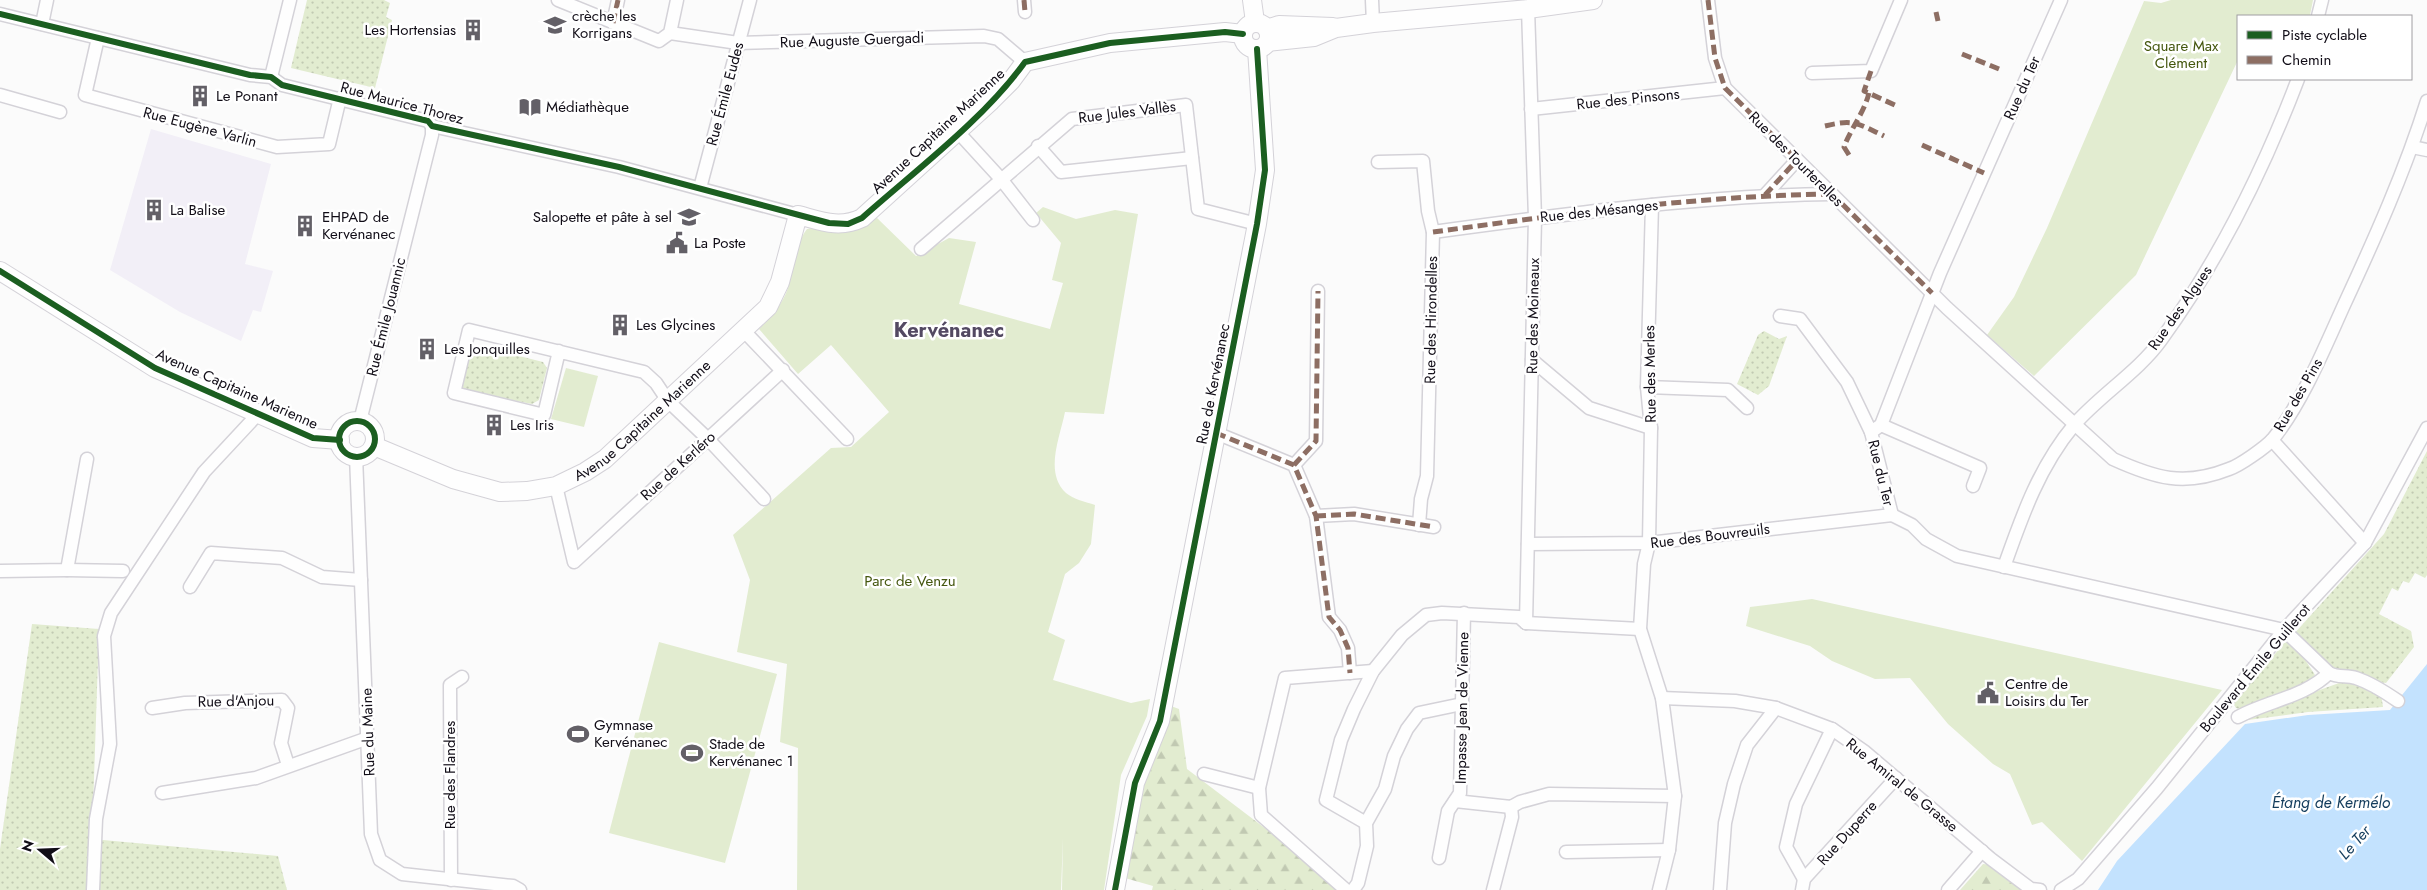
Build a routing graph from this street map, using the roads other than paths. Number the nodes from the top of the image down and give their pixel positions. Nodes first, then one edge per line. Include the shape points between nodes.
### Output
1 (47, 0) edge
2 (290, 0) edge
3 (558, 0) edge
4 (618, 0) edge
5 (677, 0) edge
6 (750, 0) edge
7 (1252, 0) edge
8 (1372, 0) edge
9 (1593, 0) edge
10 (1708, 0) edge
11 (1901, 0) edge
12 (2061, 0) edge
13 (2322, 0) edge
14 (1569, 1) edge
15 (1528, 9) junction
16 (0, 14) edge
17 (2318, 15) edge
18 (613, 23) junction
19 (1373, 23) junction
20 (42, 24) junction
21 (670, 33) junction
22 (1258, 35) junction
23 (98, 38) junction
24 (738, 44) junction
25 (1025, 62) junction
26 (1812, 73) dead end
27 (271, 77) junction
28 (2298, 80) edge
29 (1725, 88) junction
30 (0, 95) edge
31 (340, 98) junction
32 (2427, 101) edge
33 (1531, 109) junction
34 (60, 112) dead end
35 (432, 126) junction
36 (958, 132) junction
37 (1038, 146) junction
38 (2412, 147) junction
39 (2427, 150) edge
40 (1192, 158) junction
41 (1797, 160) junction
42 (1378, 162) dead end
43 (1001, 179) junction
44 (700, 188) junction
45 (1831, 194) junction
46 (1766, 195) junction
47 (1652, 205) junction
48 (798, 215) junction
49 (1535, 218) junction
50 (1033, 220) dead end
51 (1256, 224) junction
52 (1433, 232) junction
53 (921, 249) dead end
54 (0, 271) edge
55 (1318, 291) dead end
56 (1932, 293) junction
57 (1780, 316) dead end
58 (744, 331) junction
59 (559, 351) junction
60 (1532, 360) junction
61 (782, 370) junction
62 (1647, 386) junction
63 (668, 401) junction
64 (1747, 408) dead end
65 (257, 415) junction
66 (360, 421) junction
67 (2075, 425) junction
68 (1651, 428) junction
69 (1876, 428) junction
70 (2427, 428) edge
71 (1216, 433) junction
72 (708, 439) junction
73 (847, 439) dead end
74 (340, 440) junction
75 (2272, 440) junction
76 (374, 446) junction
77 (356, 456) junction
78 (87, 459) dead end
79 (1294, 465) junction
80 (556, 486) junction
81 (1973, 486) dead end
82 (764, 499) dead end
83 (1892, 515) junction
84 (1316, 516) junction
85 (1419, 525) junction
86 (1434, 527) dead end
87 (1649, 543) junction
88 (2366, 543) junction
89 (1528, 544) junction
90 (2004, 567) junction
91 (67, 570) junction
92 (0, 571) edge
93 (123, 571) dead end
94 (361, 580) junction
95 (190, 587) dead end
96 (1464, 613) junction
97 (1526, 623) junction
98 (1640, 629) junction
99 (2284, 630) junction
100 (1373, 671) junction
101 (1350, 673) junction
102 (2329, 673) junction
103 (462, 677) dead end
104 (1662, 698) junction
105 (2398, 701) dead end
106 (1462, 704) junction
107 (152, 708) dead end
108 (1776, 708) junction
109 (2238, 718) dead end
110 (1832, 729) junction
111 (368, 738) junction
112 (288, 765) junction
113 (1204, 774) dead end
114 (1896, 778) junction
115 (1260, 788) junction
116 (162, 793) dead end
117 (1675, 796) junction
118 (1455, 801) junction
119 (1511, 807) junction
120 (1366, 823) junction
121 (1669, 850) junction
122 (1982, 851) junction
123 (1566, 852) dead end
124 (1439, 858) dead end
125 (451, 880) junction
126 (1803, 884) edge
127 (492, 887) edge
128 (93, 890) edge
129 (520, 890) edge
130 (1115, 890) edge
131 (1346, 890) edge
132 (1353, 890) edge
133 (1493, 890) edge
134 (1660, 890) edge
135 (1720, 890) edge
136 (1948, 890) edge
137 (2040, 890) edge
138 (2061, 890) edge

1 - 20 street
2 - 27 street
3 - 18 street
4 - 18 street
5 - 21 street
6 - 24 street, Rue Émile Eudes
7 - 22 street, Rue de Kervénanec
8 - 19 street
9 - 14 street
10 - 29 street, Rue des Tourterelles via 1715,58
11 - 26 street via 1870,71
12 - 56 street, Rue du Ter
13 - 17 street
14 - 15 street
15 - 19 street
15 - 33 street, Rue des Moineaux
16 - 20 street, Rue Maurice Thorez
18 - 21 street, Rue Auguste Guergadi via 659,41
19 - 22 street via 1336,28 1314,36
20 - 23 street, Rue Maurice Thorez
21 - 24 street, Rue Auguste Guergadi
22 - 25 street via 1225,32 1110,43
22 - 51 street, Rue de Kervénanec via 1265,170
23 - 27 street, Rue Maurice Thorez via 250,75
23 - 31 street, Rue Eugène Varlin via 85,95 277,148 329,144
24 - 25 street, Rue Auguste Guergadi via 984,36 998,39
24 - 44 street, Rue Émile Eudes
25 - 36 street, Avenue Capitaine Marienne via 1011,81
27 - 31 street, Rue Maurice Thorez via 282,85
28 - 67 street, Rue des Algues via 2245,203 2206,273 2160,342
29 - 33 street, Rue des Pinsons
29 - 41 street, Rue des Tourterelles
30 - 34 street
31 - 35 street, Rue Maurice Thorez via 428,121
32 - 38 street, Rue des Pins
33 - 49 street, Rue des Moineaux
35 - 44 street, Rue Maurice Thorez
35 - 66 street, Rue Émile Jouannic
36 - 43 street
36 - 48 street, Avenue Capitaine Marienne via 862,218 848,224
37 - 40 street via 1061,172
37 - 40 street, Rue Jules Vallès via 1072,119 1186,105
37 - 43 street, Rue Jules Vallès
38 - 39 street
38 - 75 street, Rue des Pins via 2334,328 2305,386
40 - 51 street, Rue Jules Vallès via 1198,209
41 - 45 street, Rue des Tourterelles
41 - 46 street
42 - 52 street, Rue des Hirondelles via 1423,161
43 - 50 street
43 - 53 street, Rue Jules Vallès
44 - 48 street, Rue Maurice Thorez
45 - 46 street, Rue des Mésanges
45 - 56 street, Rue des Tourterelles
46 - 47 street, Rue des Mésanges
47 - 49 street, Rue des Mésanges
47 - 62 street, Rue des Merles
48 - 58 street, Avenue Capitaine Marienne via 776,295
49 - 52 street, Rue des Mésanges
49 - 60 street, Rue des Moineaux
51 - 71 street, Rue de Kervénanec
52 - 85 street, Rue des Hirondelles via 1427,476
54 - 65 street, Avenue Capitaine Marienne via 155,368
55 - 79 street via 1316,441
56 - 67 street, Rue des Pins
56 - 69 street, Rue du Ter
57 - 69 street via 1800,319 1847,382
58 - 61 street
58 - 63 street, Avenue Capitaine Marienne
59 - 59 street via 469,330 454,393 544,414
59 - 63 street via 644,372
60 - 68 street via 1589,408
60 - 89 street, Rue des Moineaux
61 - 72 street, Rue de Kerléro
61 - 73 street
62 - 64 street via 1728,390
62 - 68 street, Rue des Merles
63 - 72 street
63 - 80 street, Avenue Capitaine Marienne via 605,459
65 - 74 street, Avenue Capitaine Marienne via 313,438
65 - 128 street via 204,472 111,613 104,636 110,744 96,819
66 - 74 street via 343,428
66 - 76 street via 373,430
67 - 75 street, Rue des Pins via 2113,459 2171,480 2202,477 2231,469
67 - 90 street, Rue des Algues via 2043,469 2025,506
68 - 87 street, Rue des Merles
69 - 81 street via 1980,468
69 - 83 street, Rue du Ter
70 - 88 street, Boulevard Émile Guillerot
71 - 79 street
71 - 130 street, Rue de Kervénanec via 1160,721 1135,783
72 - 80 street, Rue de Kerléro via 574,562
72 - 82 street
74 - 77 street via 347,453
75 - 88 street
76 - 77 street via 370,452
76 - 80 street, Avenue Capitaine Marienne via 459,481 500,492
77 - 94 street, Rue du Maine
78 - 91 street
79 - 84 street
83 - 87 street, Rue des Bouvreuils
83 - 90 street, Rue du Ter via 1957,556
84 - 85 street via 1354,514
84 - 101 street via 1329,616 1348,648
85 - 86 street
87 - 89 street, Rue des Bouvreuils
87 - 98 street, Rue des Merles via 1644,564
88 - 99 street, Boulevard Émile Guillerot
89 - 97 street, Rue des Moineaux
90 - 99 street, Rue du Ter
91 - 92 street
91 - 93 street
94 - 95 street via 322,577 282,558 211,553
94 - 111 street, Rue du Maine
96 - 97 street via 1518,616
96 - 100 street via 1426,615 1402,635
96 - 106 street, Impasse Jean de Vienne
97 - 98 street
98 - 104 street
99 - 102 street
99 - 138 street, Boulevard Émile Guillerot via 2109,844 2078,879
100 - 101 street
100 - 120 street via 1340,740 1326,800
101 - 115 street via 1286,678
102 - 105 street via 2336,677 2356,678
102 - 109 street via 2318,684
103 - 125 street, Rue des Flandres via 450,685
104 - 108 street, Rue Amiral de Grasse via 1735,701
104 - 117 street
106 - 118 street, Impasse Jean de Vienne via 1460,793
106 - 120 street via 1419,713 1407,729 1394,756 1385,789
107 - 112 street, Rue d'Anjou via 185,702 282,700 288,708 280,743
108 - 110 street, Rue Amiral de Grasse
108 - 135 street via 1747,744 1734,784 1725,823
110 - 114 street, Rue Amiral de Grasse
110 - 126 street via 1796,804 1786,847
111 - 112 street
111 - 125 street, Rue du Maine via 371,834 380,860 402,874
112 - 116 street via 256,778
113 - 115 street
114 - 122 street, Rue Amiral de Grasse
114 - 126 street, Rue Duperre
115 - 131 street via 1261,815
117 - 119 street via 1549,794
117 - 121 street
118 - 119 street
118 - 124 street, Impasse Jean de Vienne via 1448,811
119 - 133 street via 1512,818
120 - 132 street via 1367,846 1358,883
121 - 123 street
121 - 134 street
122 - 136 street
122 - 137 street, Rue Amiral de Grasse via 2031,889
125 - 127 street, Rue du Maine
127 - 129 street, Rue du Maine via 513,886

